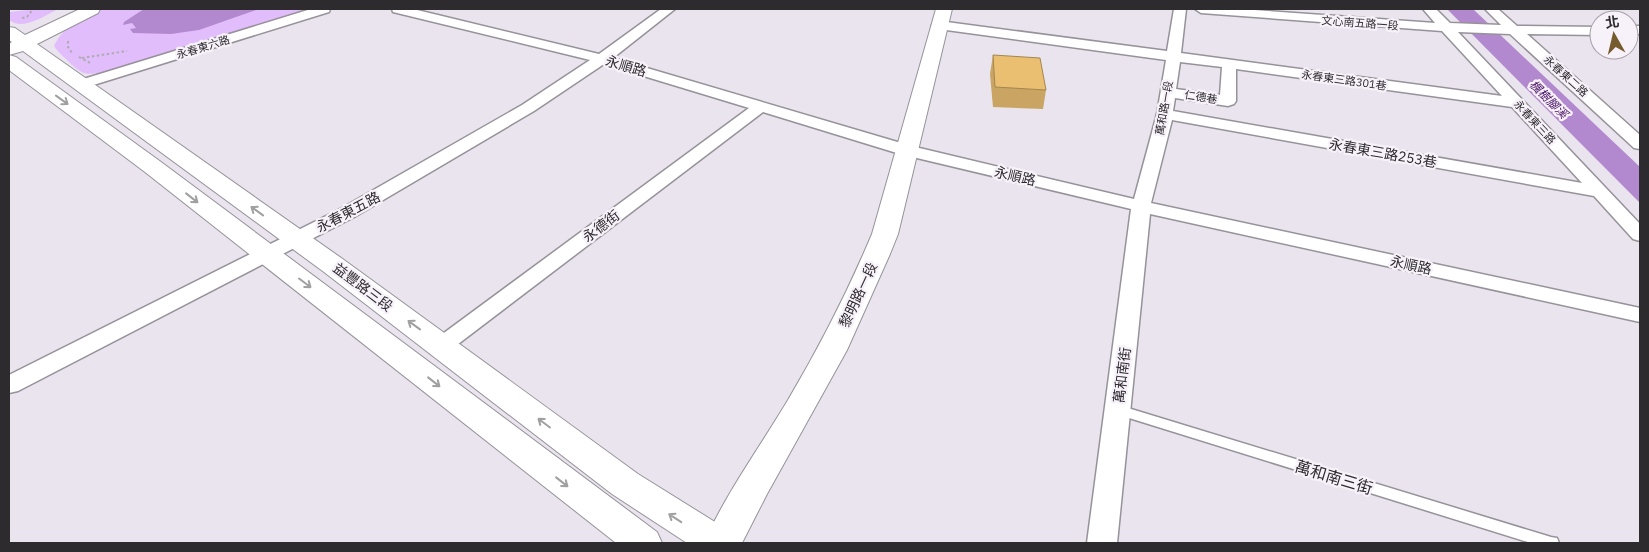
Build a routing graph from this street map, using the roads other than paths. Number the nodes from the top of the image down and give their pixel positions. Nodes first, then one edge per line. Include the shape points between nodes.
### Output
1 (71, 9) edge
2 (92, 9) edge
3 (324, 9) edge
4 (398, 9) edge
5 (669, 9) edge
6 (1180, 9) edge
7 (1201, 9) edge
8 (1429, 9) edge
9 (1491, 9) edge
10 (942, 17) edge
11 (1454, 28) junction
12 (1589, 30) edge
13 (1511, 31) junction
14 (13, 40) edge
15 (1172, 57) junction
16 (602, 59) junction
17 (9, 62) edge
18 (1229, 64) junction
19 (89, 75) junction
20 (12, 86) dead end
21 (43, 86) junction
22 (1168, 92) junction
23 (1517, 103) junction
24 (760, 106) junction
25 (1165, 114) junction
26 (1640, 144) edge
27 (906, 150) junction
28 (1600, 192) junction
29 (1141, 206) junction
30 (1640, 235) edge
31 (297, 239) junction
32 (265, 254) junction
33 (1640, 315) edge
34 (442, 346) junction
35 (9, 384) edge
36 (1118, 410) junction
37 (643, 543) edge
38 (717, 543) edge
39 (722, 543) edge
40 (1102, 543) edge
41 (1551, 543) edge

1 - 14 street
2 - 14 street
3 - 19 street, 永春東六路
4 - 16 street, 永順路
5 - 16 street, 永春東五路
6 - 15 street, 萬和路一段
7 - 11 street, 文心南五路一段 via 1312,20
8 - 11 street, 永春東三路
9 - 13 street, 永春東二路
10 - 15 street, 黎明路一段
10 - 27 street, 黎明路一段
11 - 13 street, 文心南五路一段
11 - 23 street, 永春東三路
12 - 13 street
13 - 26 street, 永春東二路
14 - 19 street, 益豐路三段
15 - 18 street, 永春東三路301巷
15 - 22 street, 萬和路一段
16 - 24 street, 永順路
16 - 31 street, 永春東五路 via 511,118 350,212
17 - 21 street
18 - 22 street, 仁德巷 via 1228,101
18 - 23 street, 永春東三路301巷
31 -> 19 street, 益豐路三段
20 - 21 street
21 -> 32 street
22 - 25 street, 萬和路一段
23 - 28 street, 永春東三路
24 - 27 street, 永順路
24 - 34 street, 永德街
25 - 28 street, 永春東三路253巷
25 - 29 street, 萬和路一段
27 - 29 street, 永順路
27 - 39 street, 黎明路一段 via 885,234 848,321
28 - 30 street, 永春東三路
29 - 33 street, 永順路
29 - 36 street, 萬和南街
31 - 32 street, 永春東五路
34 -> 31 street, 益豐路三段
32 - 35 street, 永春東五路
32 -> 37 street
38 -> 34 street, 益豐路三段 via 625,484
36 - 40 street, 萬和南街
36 - 41 lane, 萬和南三街

